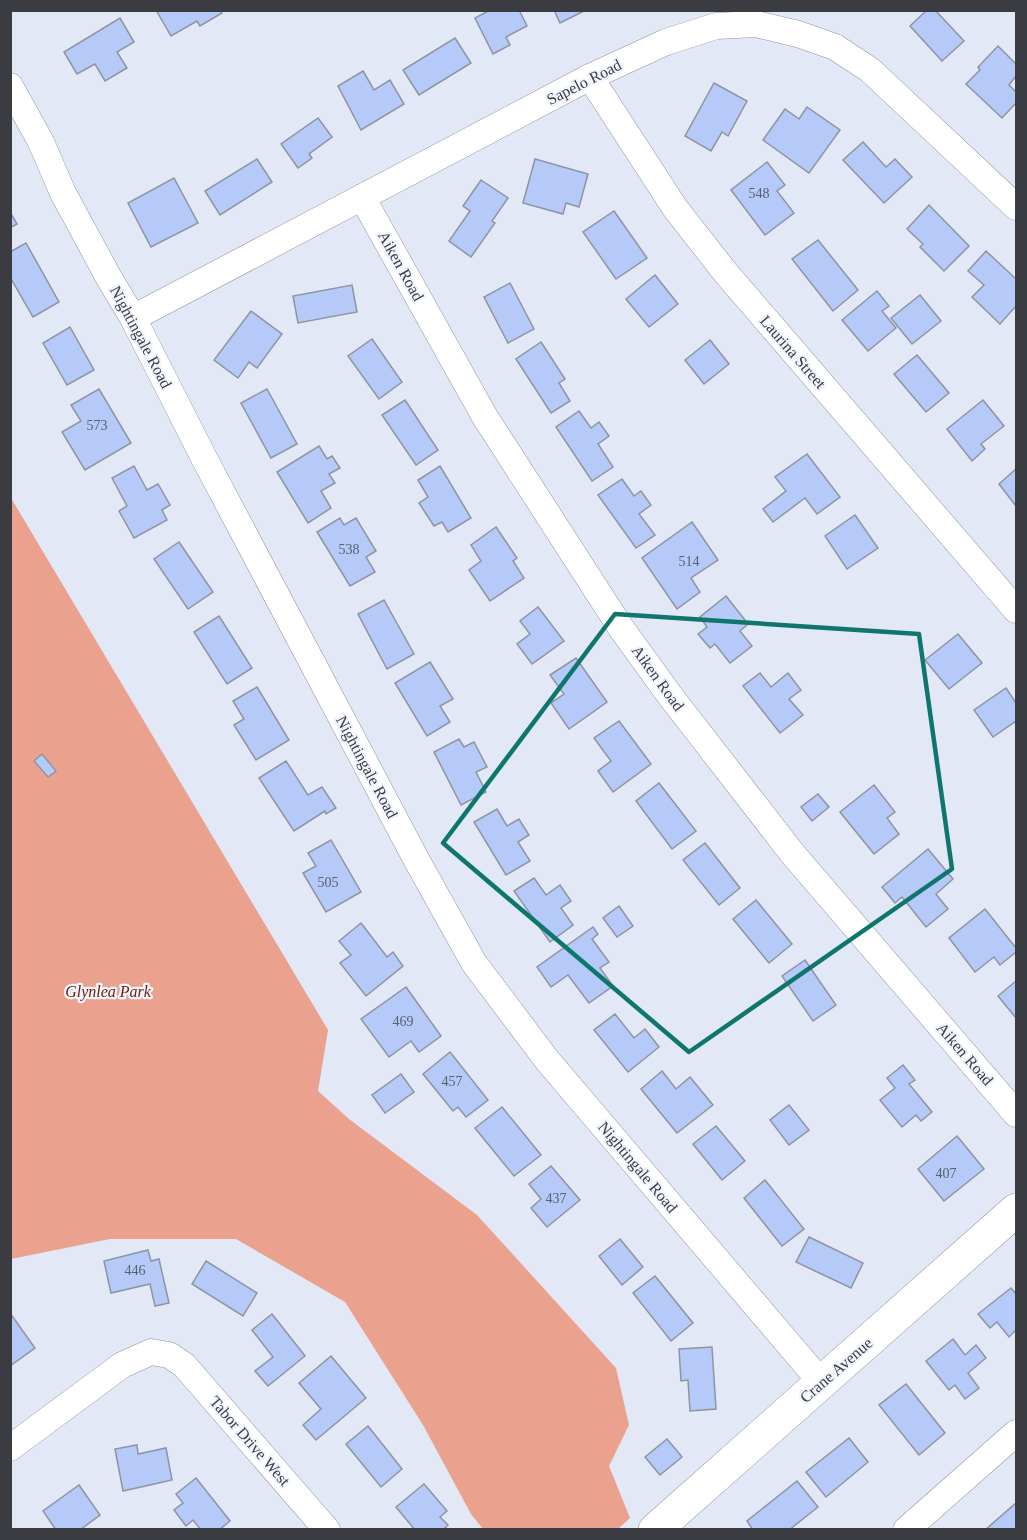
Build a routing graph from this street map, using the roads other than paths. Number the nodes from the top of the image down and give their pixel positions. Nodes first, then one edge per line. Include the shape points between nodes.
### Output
1 (590, 77) junction
2 (10, 86) edge
3 (362, 197) junction
4 (1017, 207) edge
5 (133, 318) junction
6 (1017, 610) edge
7 (1017, 1114) edge
8 (1017, 1210) edge
9 (821, 1382) junction
10 (1017, 1433) edge
11 (10, 1448) edge
12 (327, 1530) edge
13 (655, 1530) edge
14 (906, 1530) edge

1 - 3 street, Sapelo Road
1 - 4 street, Sapelo Road via 666,42 716,26 756,24 798,34 835,47 870,70
1 - 6 street, Laurina Street via 675,208 725,272
2 - 5 street, Nightingale Road via 63,193
3 - 5 street, Sapelo Road
3 - 7 street, Aiken Road via 485,417 621,628 792,853
5 - 9 street, Nightingale Road via 474,963 547,1060
8 - 9 street, Crane Avenue
9 - 13 street, Crane Avenue
10 - 14 street
11 - 12 street, Tabor Drive West via 122,1365 151,1352 169,1355 184,1365

